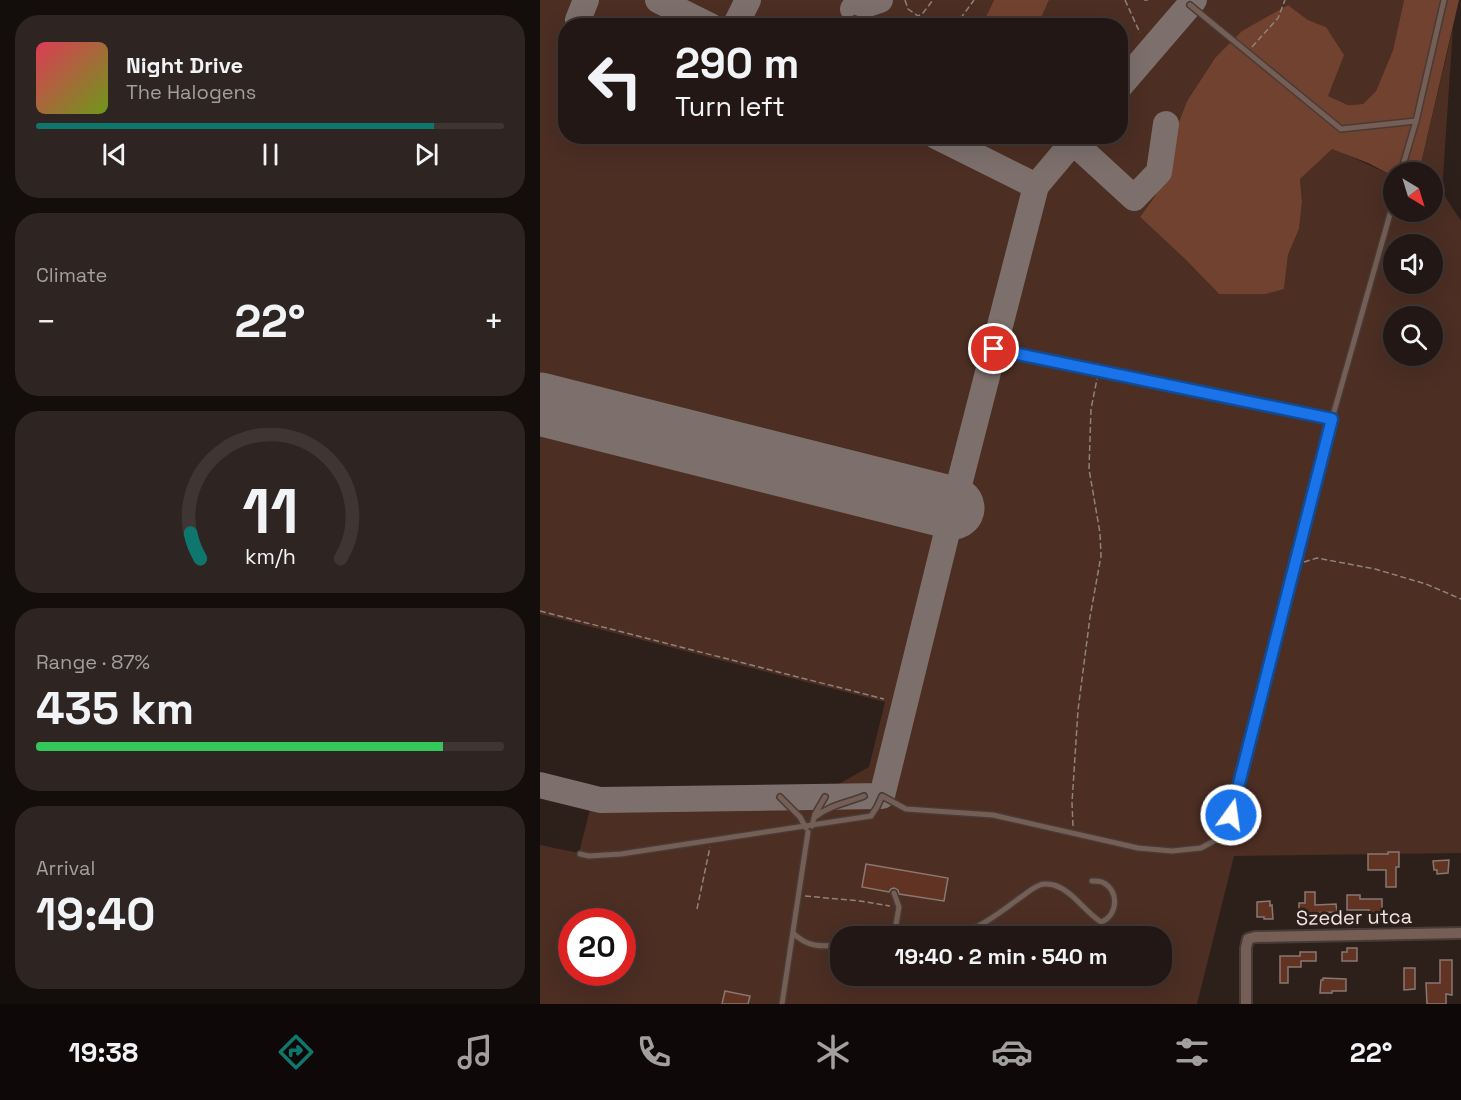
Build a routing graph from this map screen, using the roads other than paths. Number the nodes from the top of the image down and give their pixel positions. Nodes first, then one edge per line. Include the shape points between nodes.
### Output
1 (1444, 0) edge
2 (1190, 5) dead end
3 (1416, 121) junction
4 (1404, 162) edge
5 (1388, 222) edge
6 (994, 349) dead end
7 (1332, 419) junction
8 (864, 796) dead end
9 (780, 797) dead end
10 (825, 797) dead end
11 (814, 818) junction
12 (809, 828) junction
13 (580, 854) dead end
14 (1092, 881) dead end
15 (894, 893) dead end
16 (896, 926) edge
17 (979, 926) edge
18 (793, 933) junction
19 (1461, 933) edge
20 (830, 946) edge
21 (782, 1004) edge
22 (1246, 1004) edge

1 - 3 lane
2 - 3 lane via 1341,129
3 - 4 lane
5 - 7 lane
6 - 7 lane
7 - 12 lane via 1231,815 1214,841 1201,848 1172,851 1138,848 993,815 906,809 882,796 871,816
8 - 11 lane via 840,803
9 - 12 lane
10 - 11 lane
11 - 12 lane
12 - 13 lane via 621,854
12 - 18 lane
14 - 17 lane via 1103,882 1114,897 1112,915 1101,922 1068,892 1040,884
15 - 16 lane via 899,907
18 - 20 lane via 807,944
18 - 21 lane
19 - 22 street, Szeder utca via 1248,939

